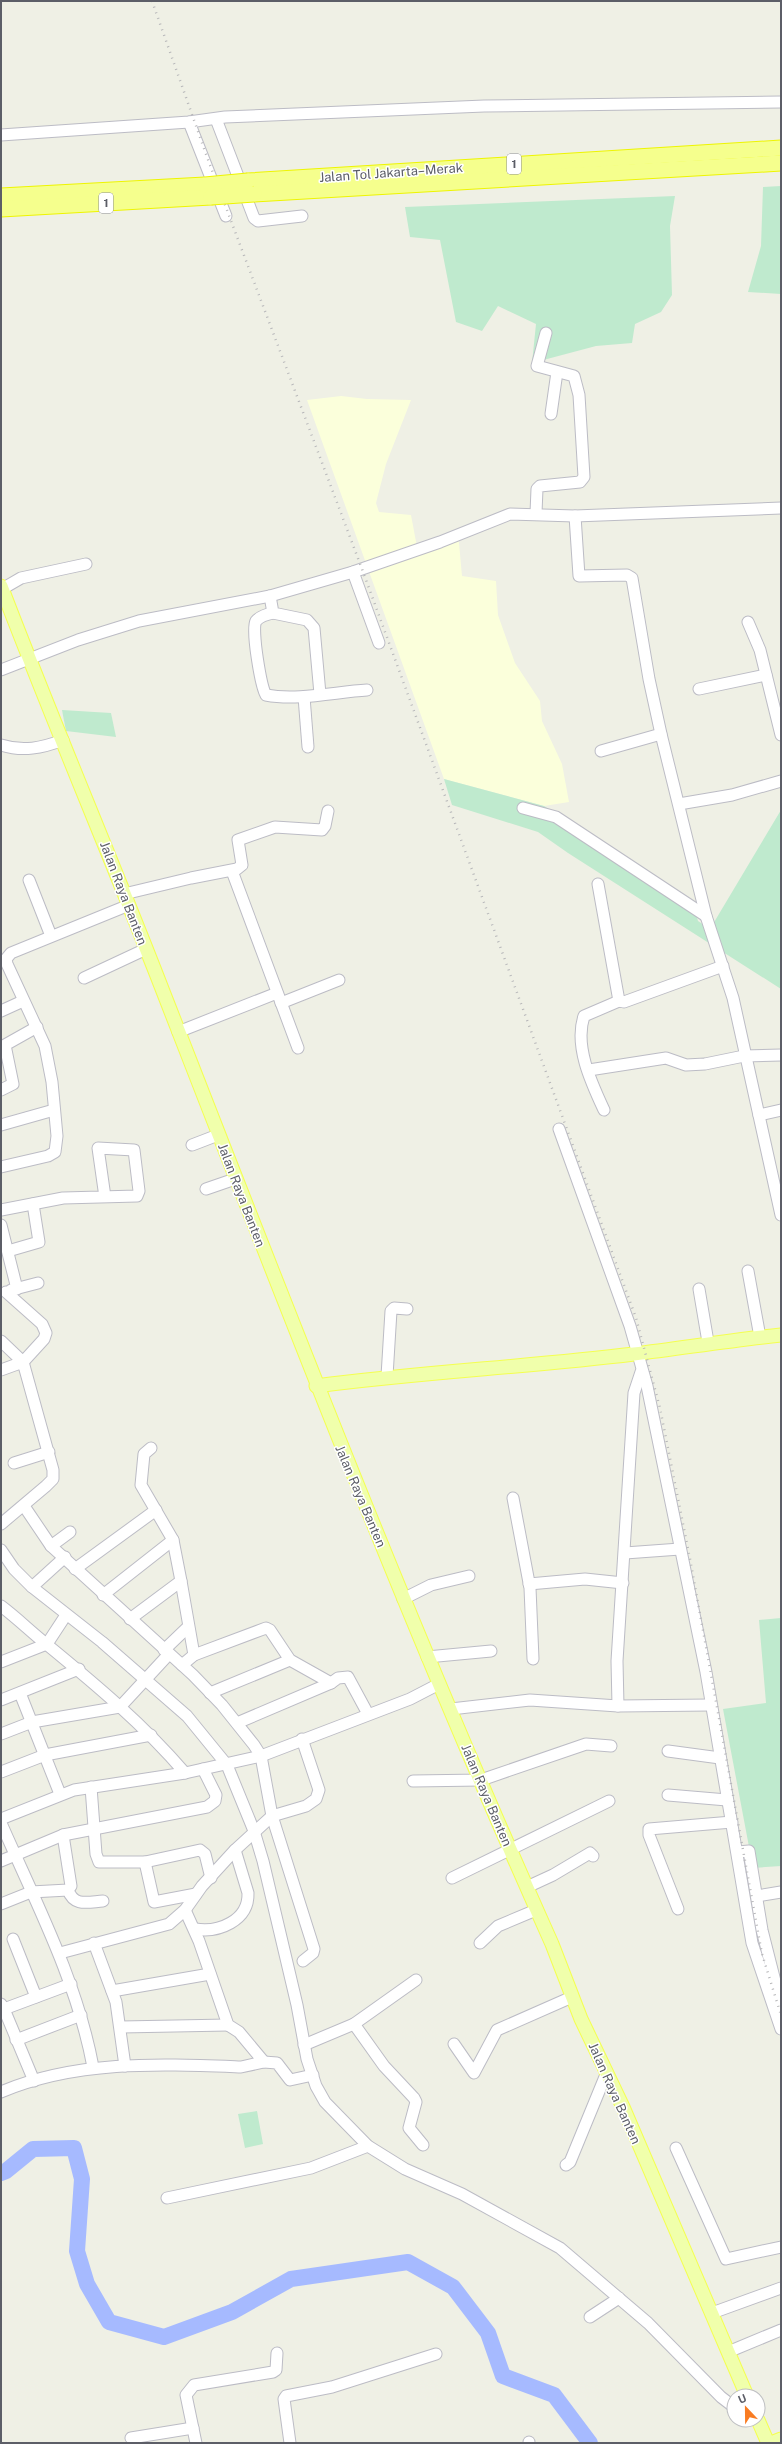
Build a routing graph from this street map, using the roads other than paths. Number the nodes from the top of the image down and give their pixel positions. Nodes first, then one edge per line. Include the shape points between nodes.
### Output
1 (781, 102) edge
2 (216, 119) junction
3 (189, 122) junction
4 (1, 135) edge
5 (781, 148) edge
6 (781, 163) edge
7 (251, 188) junction
8 (208, 191) junction
9 (1, 196) edge
10 (1, 208) edge
11 (226, 216) dead end
12 (302, 216) dead end
13 (546, 333) dead end
14 (557, 372) junction
15 (551, 414) dead end
16 (781, 508) edge
17 (536, 514) junction
18 (575, 516) junction
19 (86, 564) dead end
20 (353, 572) junction
21 (2, 588) edge
22 (270, 596) junction
23 (273, 613) junction
24 (748, 622) dead end
25 (379, 643) dead end
26 (28, 659) junction
27 (1, 670) edge
28 (766, 676) junction
29 (699, 689) dead end
30 (367, 690) dead end
31 (320, 694) junction
32 (304, 697) junction
33 (661, 734) junction
34 (781, 735) edge
35 (63, 740) junction
36 (1, 745) edge
37 (308, 747) dead end
38 (601, 750) dead end
39 (781, 781) edge
40 (679, 804) junction
41 (523, 808) dead end
42 (328, 811) dead end
43 (232, 871) junction
44 (29, 880) dead end
45 (598, 884) dead end
46 (127, 900) junction
47 (706, 916) junction
48 (51, 936) junction
49 (146, 949) junction
50 (723, 966) junction
51 (84, 978) dead end
52 (339, 980) dead end
53 (279, 998) junction
54 (23, 1001) junction
55 (619, 1001) junction
56 (1, 1011) edge
57 (37, 1028) junction
58 (182, 1030) junction
59 (3, 1045) edge
60 (298, 1048) dead end
61 (781, 1055) edge
62 (744, 1056) junction
63 (589, 1070) junction
64 (1, 1090) edge
65 (54, 1110) junction
66 (604, 1110) dead end
67 (781, 1110) edge
68 (759, 1115) junction
69 (1, 1125) edge
70 (560, 1129) dead end
71 (218, 1135) junction
72 (192, 1145) dead end
73 (1, 1168) edge
74 (235, 1179) junction
75 (778, 1181) edge
76 (206, 1188) dead end
77 (105, 1197) junction
78 (33, 1204) junction
79 (1, 1210) edge
80 (781, 1215) edge
81 (1, 1225) edge
82 (5, 1246) edge
83 (748, 1270) dead end
84 (38, 1283) dead end
85 (17, 1289) junction
86 (699, 1289) dead end
87 (3, 1292) edge
88 (407, 1309) dead end
89 (781, 1335) edge
90 (760, 1337) junction
91 (1, 1341) edge
92 (708, 1342) junction
93 (636, 1354) junction
94 (23, 1362) junction
95 (1, 1370) edge
96 (641, 1372) junction
97 (387, 1376) junction
98 (316, 1386) junction
99 (151, 1448) dead end
100 (48, 1452) junction
101 (14, 1463) dead end
102 (513, 1498) dead end
103 (24, 1506) junction
104 (156, 1510) junction
105 (1, 1524) edge
106 (70, 1532) dead end
107 (173, 1540) junction
108 (51, 1546) junction
109 (680, 1549) junction
110 (1, 1550) edge
111 (625, 1553) junction
112 (65, 1557) junction
113 (75, 1569) junction
114 (469, 1576) dead end
115 (181, 1581) junction
116 (623, 1583) junction
117 (529, 1584) junction
118 (32, 1587) junction
119 (104, 1596) junction
120 (403, 1599) junction
121 (1, 1606) edge
122 (12, 1614) junction
123 (66, 1614) junction
124 (1, 1619) edge
125 (130, 1619) junction
126 (188, 1627) junction
127 (47, 1644) junction
128 (491, 1651) dead end
129 (166, 1652) junction
130 (194, 1655) junction
131 (427, 1657) junction
132 (533, 1659) dead end
133 (290, 1660) junction
134 (1, 1662) edge
135 (182, 1665) junction
136 (79, 1669) junction
137 (145, 1679) junction
138 (331, 1683) junction
139 (439, 1684) junction
140 (20, 1693) junction
141 (210, 1693) junction
142 (1, 1700) edge
143 (710, 1705) junction
144 (618, 1706) junction
145 (120, 1707) junction
146 (451, 1709) junction
147 (368, 1714) junction
148 (32, 1722) junction
149 (237, 1724) junction
150 (1, 1734) edge
151 (152, 1735) junction
152 (302, 1739) junction
153 (611, 1746) dead end
154 (668, 1751) dead end
155 (45, 1755) junction
156 (261, 1756) junction
157 (720, 1758) junction
158 (227, 1765) junction
159 (203, 1770) junction
160 (1, 1772) edge
161 (185, 1773) junction
162 (481, 1780) junction
163 (413, 1781) dead end
164 (91, 1787) junction
165 (60, 1794) junction
166 (668, 1795) dead end
167 (727, 1800) junction
168 (608, 1801) dead end
169 (272, 1816) junction
170 (1, 1819) edge
171 (732, 1822) junction
172 (1, 1823) edge
173 (95, 1827) junction
174 (254, 1831) junction
175 (63, 1835) junction
176 (510, 1849) junction
177 (235, 1850) junction
178 (738, 1852) junction
179 (15, 1855) junction
180 (593, 1856) dead end
181 (1, 1861) edge
182 (145, 1862) junction
183 (211, 1878) junction
184 (452, 1878) dead end
185 (527, 1887) junction
186 (68, 1890) junction
187 (31, 1892) junction
188 (781, 1892) edge
189 (196, 1894) junction
190 (756, 1896) junction
191 (103, 1901) dead end
192 (1, 1904) edge
193 (678, 1909) dead end
194 (186, 1910) junction
195 (536, 1910) junction
196 (195, 1929) junction
197 (13, 1939) dead end
198 (94, 1943) junction
199 (480, 1943) dead end
200 (60, 1953) junction
201 (304, 1961) dead end
202 (777, 1968) edge
203 (210, 1974) junction
204 (416, 1980) dead end
205 (71, 1984) junction
206 (112, 1991) junction
207 (572, 1996) junction
208 (36, 1997) junction
209 (781, 2005) edge
210 (2, 2006) edge
211 (81, 2015) junction
212 (354, 2024) junction
213 (228, 2025) junction
214 (121, 2027) junction
215 (781, 2029) edge
216 (16, 2040) junction
217 (454, 2044) dead end
218 (304, 2045) junction
219 (264, 2062) junction
220 (125, 2066) junction
221 (93, 2067) junction
222 (608, 2072) junction
223 (313, 2075) junction
224 (34, 2081) junction
225 (1, 2092) edge
226 (423, 2145) dead end
227 (368, 2146) junction
228 (676, 2148) dead end
229 (566, 2165) dead end
230 (167, 2198) dead end
231 (781, 2247) edge
232 (781, 2288) edge
233 (619, 2298) junction
234 (712, 2313) junction
235 (590, 2317) dead end
236 (781, 2330) edge
237 (728, 2352) junction
238 (277, 2353) dead end
239 (436, 2354) dead end
240 (744, 2388) edge
241 (726, 2401) edge
242 (194, 2428) junction
243 (762, 2428) edge
244 (131, 2438) dead end
245 (781, 2439) edge
246 (196, 2443) edge
247 (290, 2443) edge
248 (770, 2443) edge

1 - 2 street via 484,106
2 - 3 street
2 - 12 street via 254,218 258,221
3 - 4 street
3 - 11 street
5 - 7 highway, Jalan Tol Jakarta–Merak / 1
6 - 7 highway, Jalan Tol Jakarta–Merak / 1
7 - 8 highway, Jalan Tol Jakarta–Merak / 1, bridge
8 - 9 highway, Jalan Tol Jakarta–Merak / 1
8 - 10 highway, Jalan Tol Jakarta–Merak / 1
13 - 14 street via 537,366
14 - 15 street
14 - 17 street via 574,376 576,382 584,477 580,482 540,486 537,489
16 - 18 street
17 - 18 street
17 - 20 street via 510,514 440,542
18 - 33 street via 579,576 627,575 632,578
19 - 21 street via 21,578
20 - 22 street
20 - 25 street
21 - 26 main road, Jalan Raya Banten
22 - 23 street
22 - 26 street via 139,621
23 - 31 street via 311,622 314,628
23 - 32 street via 260,617 255,625 264,691 266,695 278,698
24 - 28 street via 760,650
26 - 27 street
26 - 35 main road, Jalan Raya Banten
28 - 29 street
28 - 34 street
30 - 31 street
31 - 32 street
32 - 37 street
33 - 38 street
33 - 40 street
35 - 36 street via 37,748 13,749
35 - 46 main road, Jalan Raya Banten
39 - 40 street via 732,795
40 - 47 street
41 - 47 street via 556,817
42 - 43 street via 322,830 274,827 238,840 242,865
43 - 46 street via 191,878
43 - 53 street
44 - 48 street
45 - 55 street
46 - 48 street
46 - 49 main road, Jalan Raya Banten
47 - 50 street
48 - 54 street via 11,953 6,959
49 - 51 street
49 - 58 main road, Jalan Raya Banten
50 - 55 street via 624,1002
50 - 62 street via 733,998
52 - 53 street
53 - 58 street
53 - 60 street
54 - 56 street
54 - 57 street
55 - 63 street via 584,1016 581,1040
57 - 59 street
57 - 65 street via 45,1046
58 - 71 main road, Jalan Raya Banten
59 - 64 street via 13,1084
61 - 62 street
62 - 63 street via 686,1065 666,1058
62 - 68 street
63 - 66 street
65 - 69 street
65 - 73 street via 57,1136 55,1152
67 - 68 street
68 - 75 street
70 - 93 street via 630,1326
71 - 72 street
71 - 74 main road, Jalan Raya Banten
74 - 76 street
74 - 98 main road, Jalan Raya Banten
75 - 80 street
77 - 77 street via 139,1194 134,1150 98,1148
77 - 78 street via 64,1198
78 - 79 street
78 - 82 street via 40,1242
81 - 82 street
82 - 85 street
83 - 90 street
84 - 85 street
85 - 87 street
86 - 92 street
87 - 94 street via 42,1324 46,1333 44,1339
88 - 97 street via 394,1308 391,1311
89 - 90 main road
90 - 92 main road
91 - 94 street
92 - 93 main road
93 - 96 street
93 - 97 main road
94 - 95 street
94 - 100 street
96 - 109 street
96 - 111 street via 634,1393
97 - 98 main road
98 - 120 main road, Jalan Raya Banten
99 - 104 street via 144,1454 140,1481
100 - 101 street
100 - 103 street via 53,1479
102 - 117 street
103 - 105 street
103 - 108 street
104 - 107 street
104 - 113 street
106 - 108 street
107 - 115 street
107 - 119 street
108 - 112 street
109 - 111 street
109 - 143 street
110 - 118 street via 14,1569
111 - 116 street
112 - 113 street
112 - 118 street
113 - 119 street
114 - 120 street via 431,1585
115 - 125 street
115 - 126 street
116 - 117 street via 585,1579
116 - 144 street via 617,1661
117 - 132 street
118 - 123 street
119 - 125 street
120 - 131 main road, Jalan Raya Banten
121 - 122 street
122 - 124 street
122 - 127 street
123 - 127 street
123 - 137 street
125 - 129 street
126 - 129 street
126 - 130 street
127 - 134 street
127 - 136 street
128 - 131 street
129 - 135 street
129 - 137 street
130 - 133 street via 266,1628
130 - 135 street
131 - 139 main road, Jalan Raya Banten
133 - 138 street
133 - 141 street
135 - 141 street
136 - 140 street
136 - 145 street
137 - 145 street
137 - 158 street via 187,1716
138 - 147 street via 338,1678 348,1677
138 - 149 street
139 - 146 main road, Jalan Raya Banten
139 - 147 street via 410,1699
140 - 142 street
140 - 148 street
141 - 149 street
143 - 144 street
143 - 157 street
144 - 146 street via 530,1700
145 - 148 street
145 - 151 street
146 - 162 main road, Jalan Raya Banten
147 - 152 street
148 - 150 street
148 - 155 street
149 - 156 street
151 - 155 street
151 - 161 street
152 - 156 street
152 - 169 street via 319,1790 316,1799 306,1806
153 - 162 street via 586,1744
154 - 157 street
155 - 160 street
155 - 165 street
156 - 158 street
156 - 169 street
157 - 167 street
158 - 159 street
158 - 174 street
159 - 161 street
159 - 173 street via 216,1795 212,1804
161 - 164 street
162 - 163 street
162 - 176 main road, Jalan Raya Banten
164 - 165 street
164 - 173 street
165 - 170 street
166 - 167 street
167 - 171 street
168 - 176 street
169 - 174 street
169 - 201 street via 314,1949
171 - 178 street
171 - 193 street via 649,1828 649,1835
172 - 179 street
173 - 175 street
173 - 182 street via 96,1854 99,1862
174 - 177 street
174 - 218 street via 270,1887
175 - 179 street
175 - 186 street via 71,1886
176 - 184 street
176 - 185 main road, Jalan Raya Banten
177 - 183 street
177 - 196 street via 248,1893 242,1913 231,1924 210,1930
178 - 190 street via 749,1851
178 - 215 street via 755,1959
179 - 181 street
179 - 187 street
180 - 185 street via 590,1853 554,1875
182 - 183 street via 204,1851
182 - 189 street via 154,1902
183 - 189 street
185 - 195 main road, Jalan Raya Banten
186 - 187 street
186 - 191 street via 77,1902
187 - 192 street
187 - 200 street
188 - 190 street
189 - 194 street
190 - 202 street
194 - 196 street
194 - 198 street via 169,1924 159,1928
195 - 199 street via 498,1926
195 - 207 main road, Jalan Raya Banten
196 - 203 street
197 - 208 street
198 - 200 street
198 - 206 street
200 - 205 street
202 - 209 street
203 - 206 street
203 - 213 street
204 - 212 street
205 - 208 street
205 - 211 street
206 - 214 street
207 - 217 street via 497,2030 474,2073
207 - 222 main road, Jalan Raya Banten
208 - 210 street
210 - 216 street
211 - 216 street
211 - 221 street
212 - 218 street
212 - 226 street via 384,2066 414,2098 415,2107 409,2128
213 - 214 street
213 - 219 street via 239,2032
214 - 220 street
216 - 224 street
218 - 223 street
219 - 220 street via 241,2067
219 - 223 street via 277,2063 290,2080
220 - 221 street
221 - 224 street
222 - 229 street via 576,2148
222 - 234 main road, Jalan Raya Banten
223 - 227 street via 325,2102
224 - 225 street
227 - 230 street via 311,2168
227 - 233 street via 405,2169 462,2194 560,2248
228 - 231 street via 726,2259
232 - 234 street
233 - 235 street
233 - 241 street
234 - 237 main road, Jalan Raya Banten
236 - 237 street
237 - 240 main road, Jalan Raya Banten
238 - 242 street via 276,2370 273,2372 194,2385 189,2389 186,2395
239 - 247 street via 332,2387 286,2396 284,2399
242 - 244 street
242 - 246 street
243 - 248 main road
245 - 248 main road

